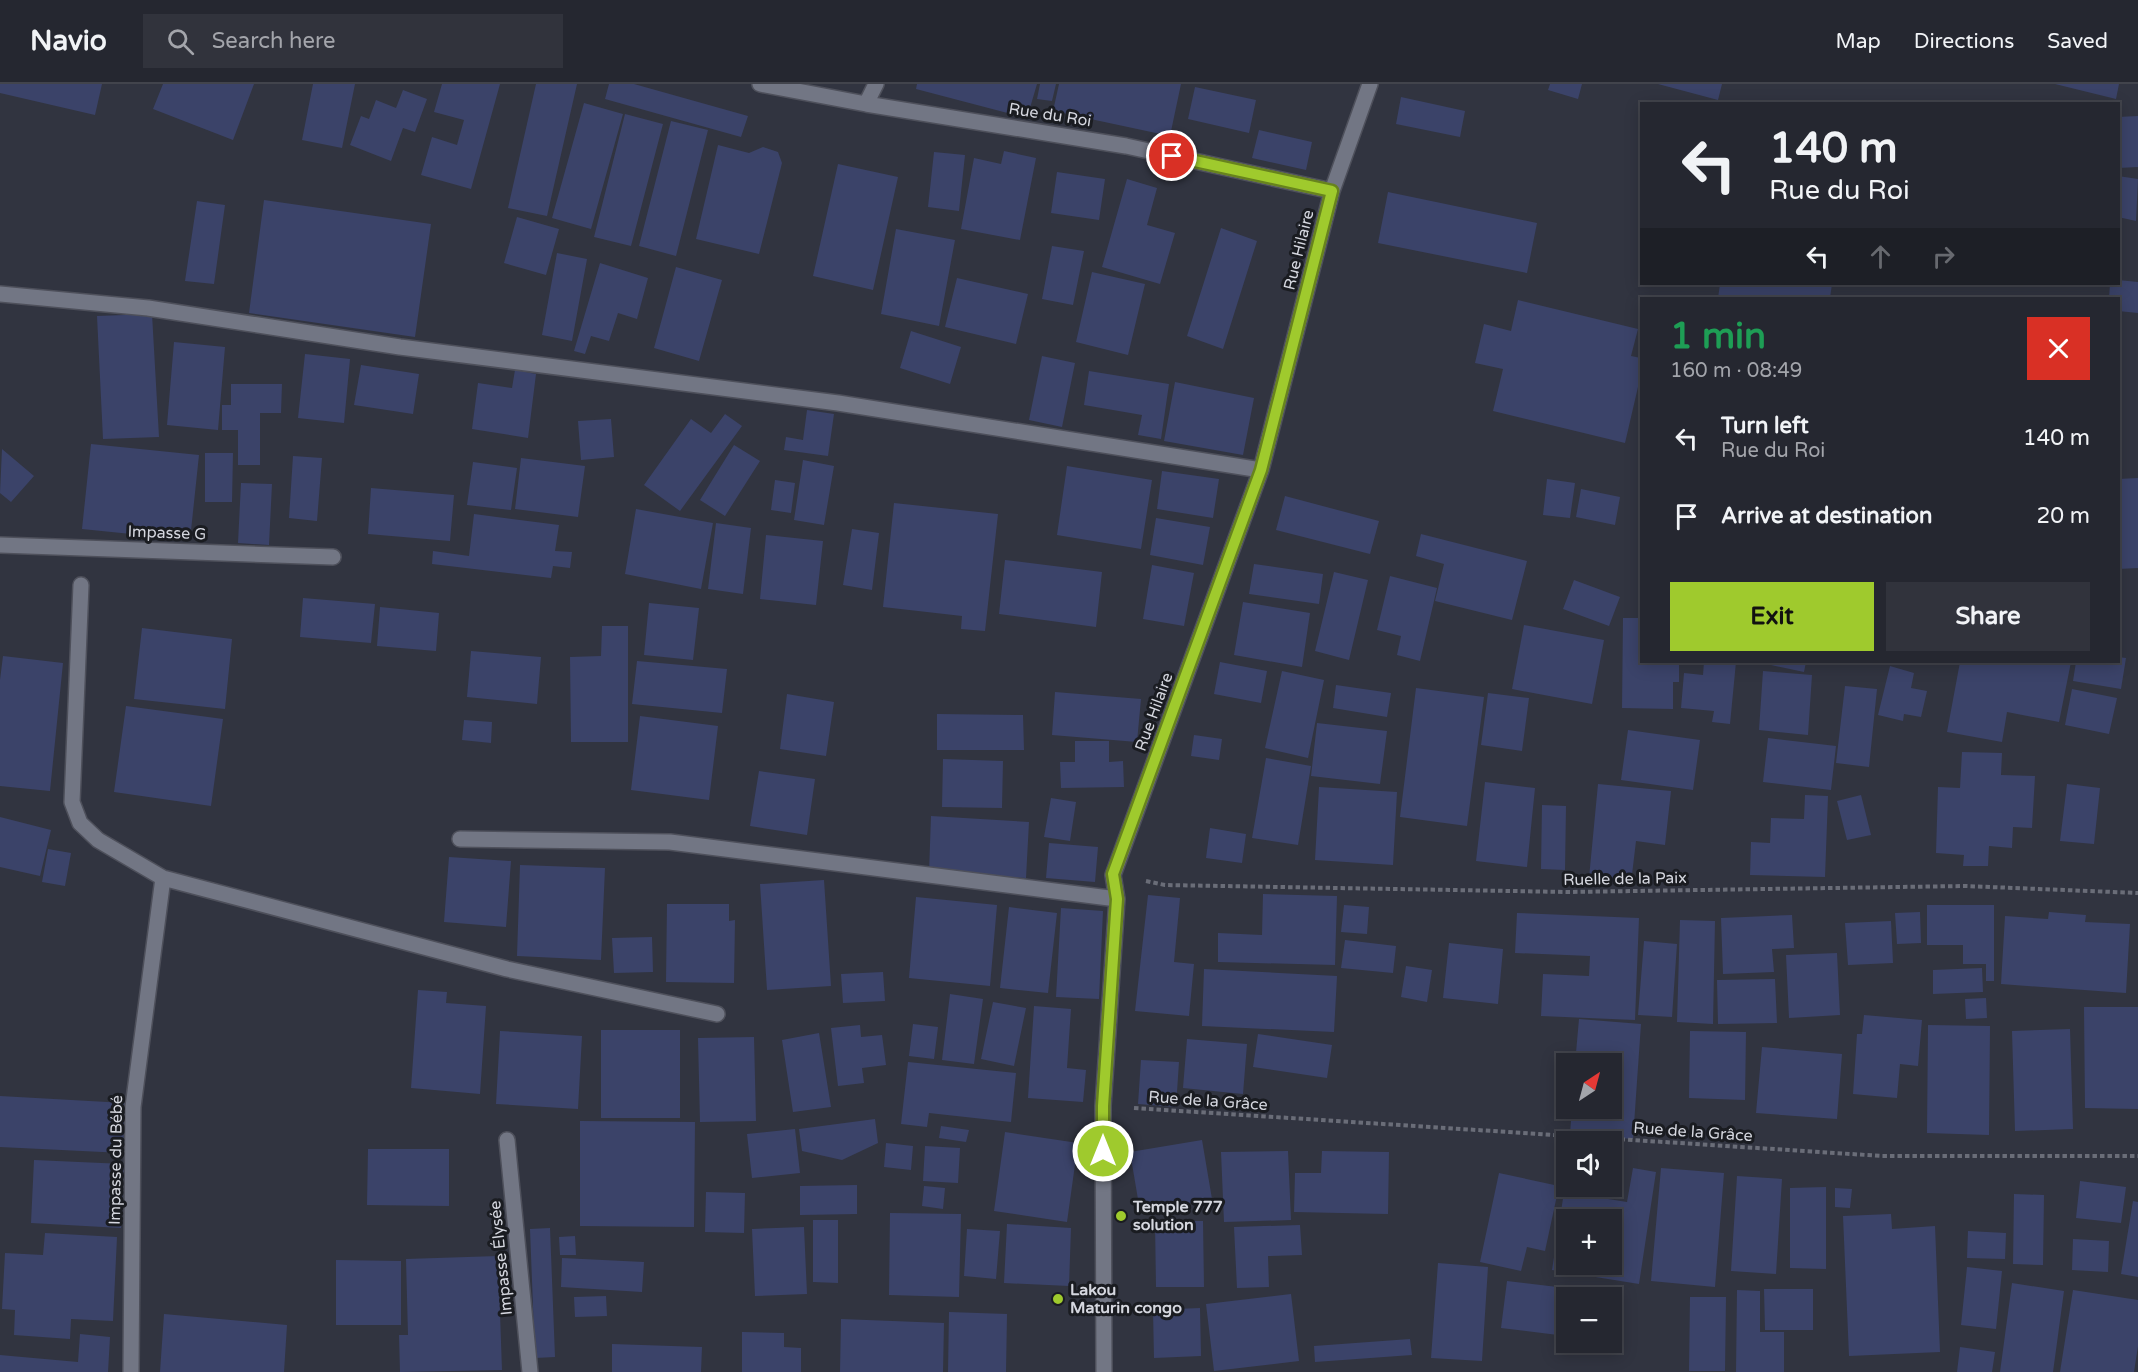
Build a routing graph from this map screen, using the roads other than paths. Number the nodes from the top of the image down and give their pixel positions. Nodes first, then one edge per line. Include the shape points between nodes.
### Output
1 (760, 84) edge
2 (876, 84) edge
3 (1370, 84) edge
4 (866, 104) junction
5 (1332, 191) junction
6 (0, 294) edge
7 (1261, 470) junction
8 (0, 545) edge
9 (333, 557) dead end
10 (81, 585) dead end
11 (460, 839) dead end
12 (163, 878) junction
13 (1117, 899) junction
14 (717, 1014) dead end
15 (507, 1140) dead end
16 (131, 1372) edge
17 (530, 1372) edge
18 (1104, 1372) edge

1 - 4 street, Rue du Roi
2 - 4 street
3 - 5 street, Rue Hilaire
4 - 5 street, Rue du Roi via 1126,146
5 - 7 street, Rue Hilaire
6 - 7 street via 148,308 400,347 838,403
7 - 13 street, Rue Hilaire via 1113,874
8 - 9 street, Impasse G
10 - 12 street via 72,802 80,823 98,840
11 - 13 street via 670,842
12 - 14 street via 507,969
12 - 16 street, Impasse du Bébé via 133,1107
13 - 18 street, Rue Hilaire via 1103,1106
15 - 17 street, Impasse Élysée

